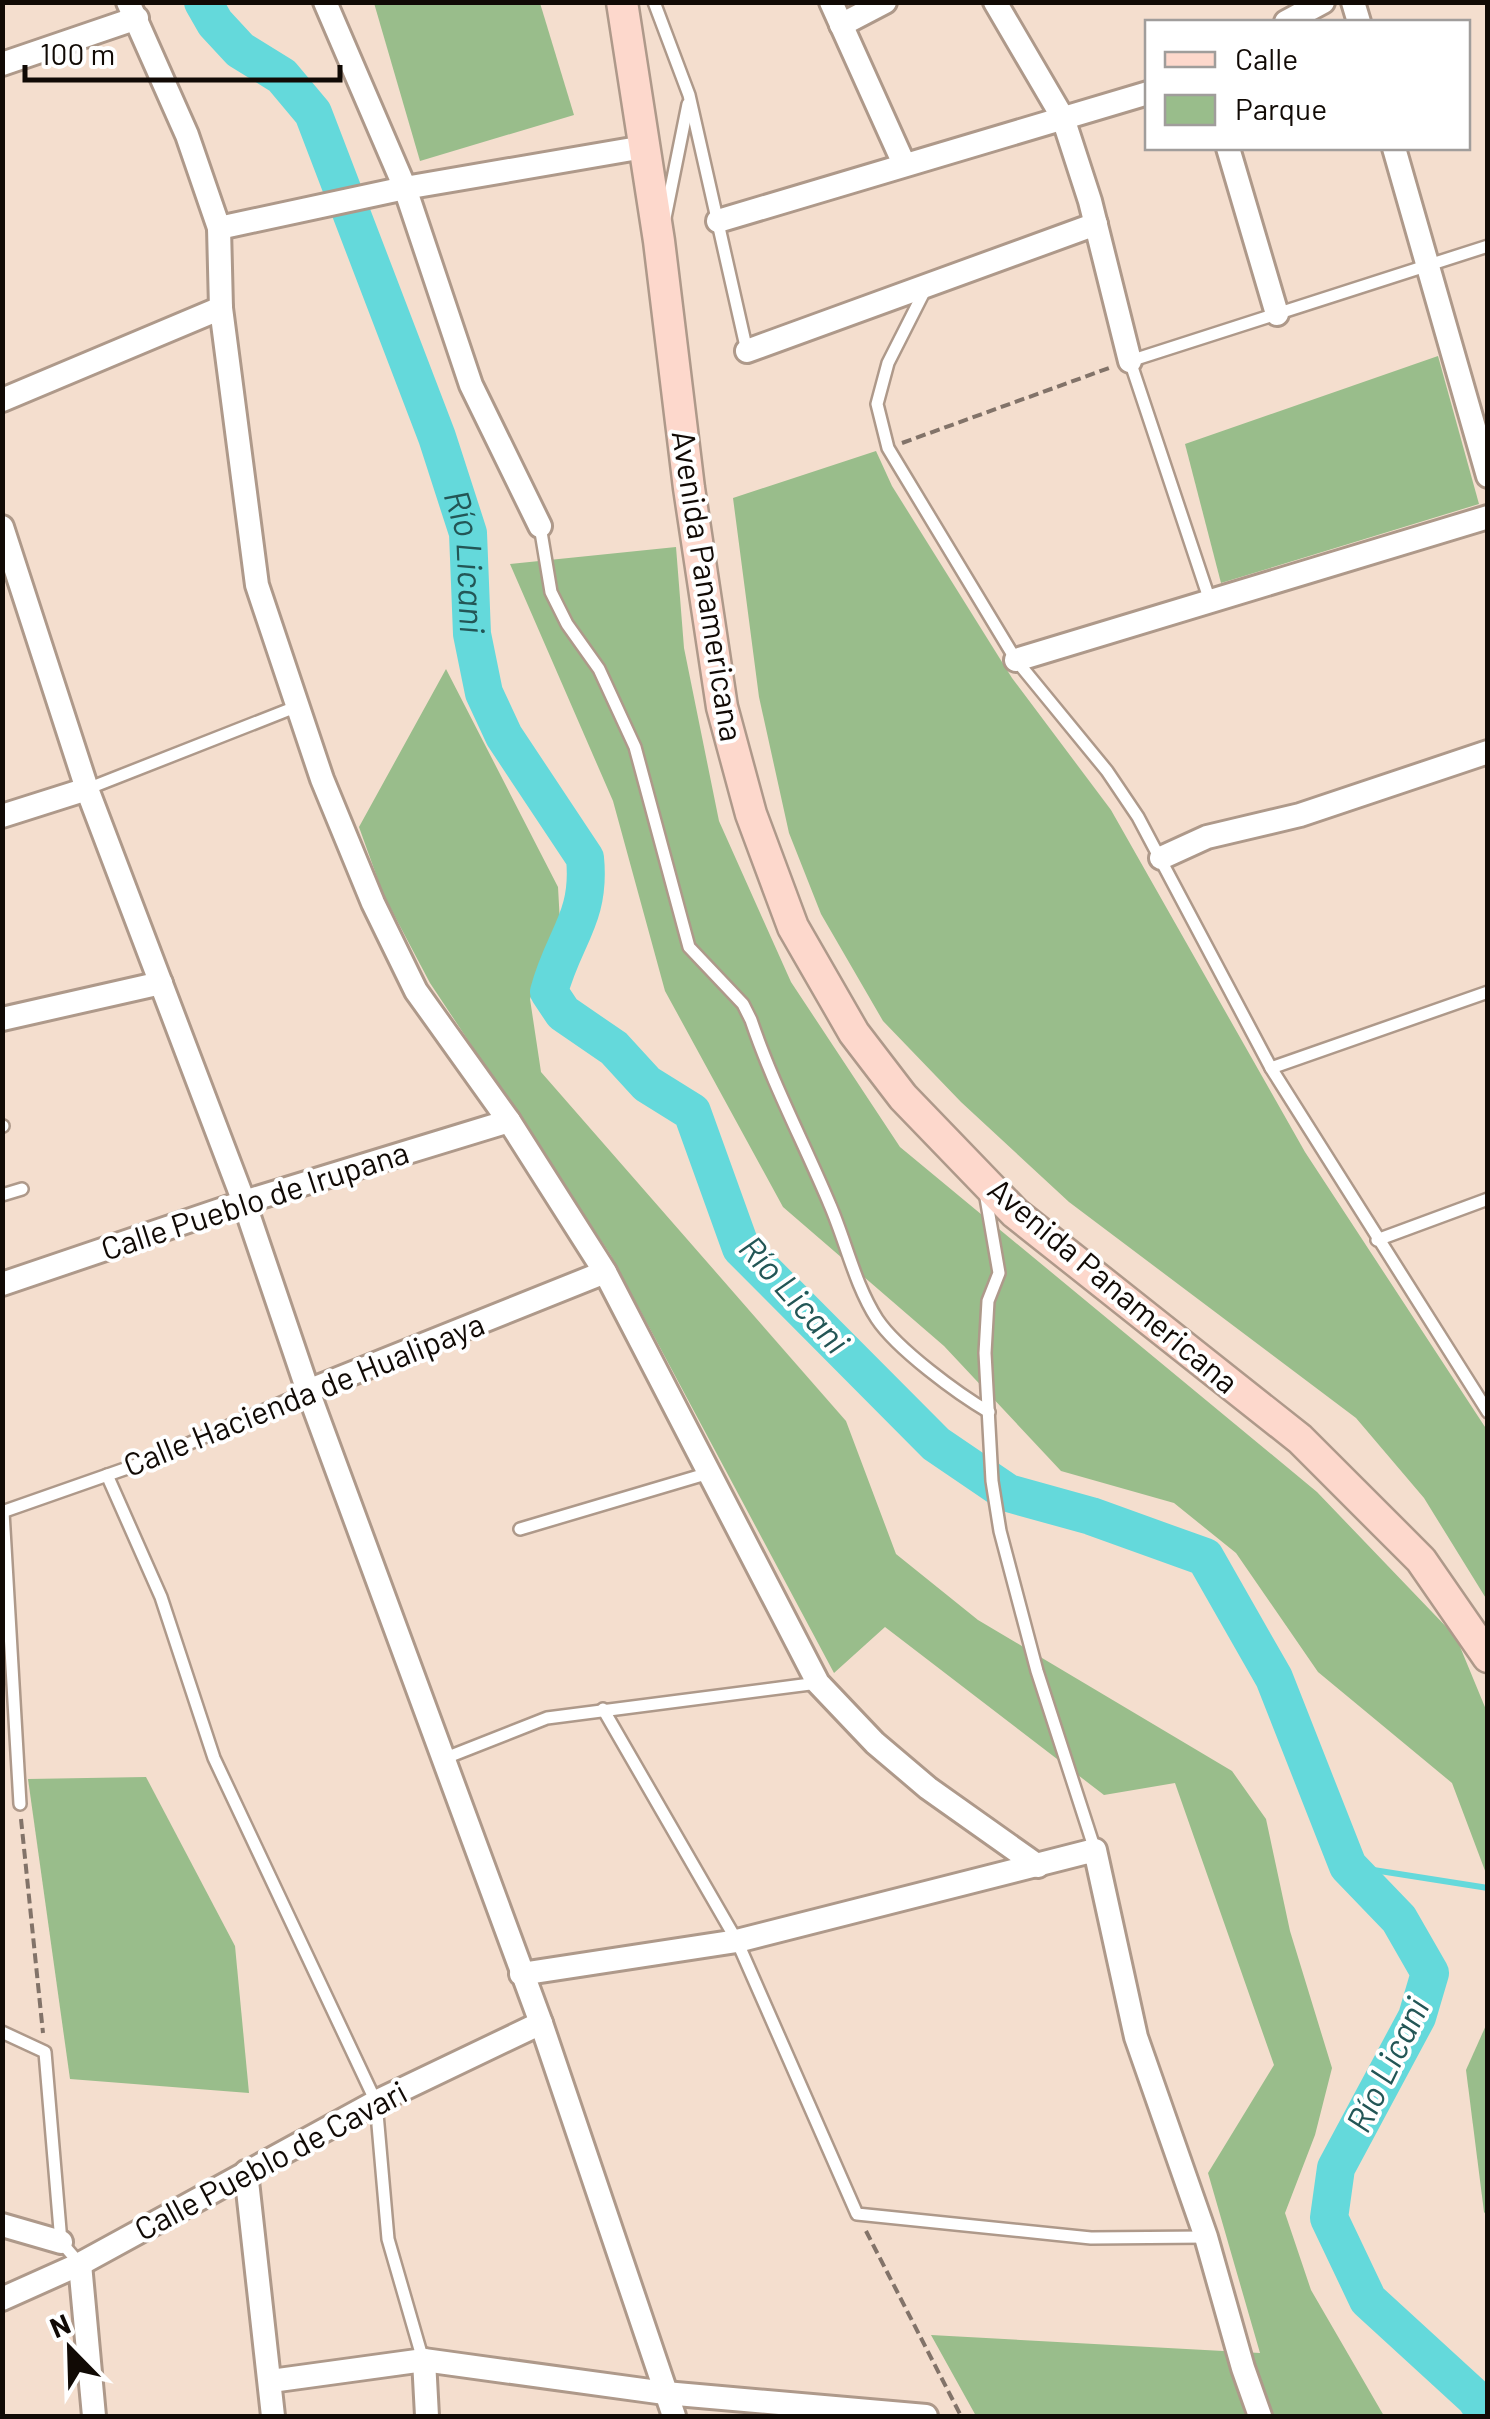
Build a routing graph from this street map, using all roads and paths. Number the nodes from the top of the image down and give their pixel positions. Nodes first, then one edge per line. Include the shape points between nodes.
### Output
1 (324, 2) edge
2 (622, 2) edge
3 (654, 2) edge
4 (832, 2) edge
5 (885, 2) edge
6 (995, 2) edge
7 (1323, 2) edge
8 (132, 10) edge
9 (1290, 20) edge
10 (842, 26) junction
11 (2, 64) edge
12 (1145, 94) edge
13 (689, 95) junction
14 (1063, 118) junction
15 (644, 147) junction
16 (1229, 150) edge
17 (1395, 150) edge
18 (904, 164) junction
19 (405, 188) junction
20 (718, 221) junction
21 (1096, 224) junction
22 (219, 228) junction
23 (659, 241) junction
24 (1488, 246) edge
25 (1426, 266) junction
26 (928, 286) junction
27 (221, 308) junction
28 (1277, 314) junction
29 (747, 352) joint
30 (1130, 361) junction
31 (2, 400) edge
32 (888, 448) junction
33 (1488, 476) edge
34 (1488, 517) edge
35 (2, 526) edge
36 (540, 526) joint
37 (1210, 601) junction
38 (1016, 660) junction
39 (298, 706) junction
40 (1488, 752) edge
41 (87, 789) junction
42 (2, 816) edge
43 (1161, 858) junction
44 (161, 983) junction
45 (1488, 992) edge
46 (2, 1019) edge
47 (1271, 1068) junction
48 (508, 1121) junction
49 (982, 1178) junction
50 (22, 1189) dead end
51 (2, 1195) edge
52 (1488, 1199) edge
53 (244, 1202) junction
54 (1377, 1240) junction
55 (604, 1272) junction
56 (2, 1284) edge
57 (308, 1391) junction
58 (1482, 1391) edge
59 (989, 1412) junction
60 (1488, 1412) edge
61 (709, 1472) junction
62 (108, 1475) junction
63 (3, 1512) edge
64 (520, 1530) dead end
65 (1488, 1657) edge
66 (818, 1683) junction
67 (603, 1709) junction
68 (443, 1758) junction
69 (20, 1804) joint
70 (1094, 1850) junction
71 (1038, 1866) junction
72 (737, 1941) junction
73 (521, 1974) junction
74 (540, 2023) junction
75 (2, 2032) edge
76 (45, 2052) junction
77 (376, 2102) junction
78 (246, 2172) junction
79 (857, 2214) junction
80 (2, 2226) edge
81 (1206, 2237) junction
82 (61, 2242) junction
83 (80, 2264) junction
84 (2, 2299) edge
85 (424, 2360) junction
86 (272, 2381) junction
87 (665, 2393) junction
88 (94, 2416) edge
89 (274, 2416) edge
90 (427, 2416) edge
91 (674, 2416) edge
92 (926, 2416) edge
93 (961, 2416) edge
94 (1260, 2416) edge

1 - 19 street
2 - 15 main road, Avenida Panamericana
3 - 13 lane
4 - 10 street
5 - 10 street
6 - 14 street
7 - 9 street
8 - 11 street
8 - 22 street
10 - 18 street
12 - 14 street
13 - 20 lane
13 - 23 lane
14 - 18 street
14 - 21 street
15 - 19 street
15 - 23 main road, Avenida Panamericana
16 - 28 street
17 - 25 street
18 - 20 street
19 - 22 street
19 - 36 street via 472,385
20 - 29 lane
21 - 26 street
21 - 30 street
22 - 27 street
23 - 49 main road, Avenida Panamericana via 722,707 751,814 793,928 854,1032 903,1097
24 - 25 lane
25 - 28 lane
25 - 33 street
26 - 29 street
26 - 32 lane via 888,363 878,404
27 - 31 street
27 - 39 street via 257,585
28 - 30 lane
30 - 32 path
30 - 37 lane
32 - 38 lane
34 - 37 street
35 - 41 street
36 - 59 lane via 552,592 599,669 635,748 689,947 752,1020 864,1294 895,1341
37 - 38 street
38 - 43 lane via 1107,771
39 - 41 lane
39 - 48 street via 373,903 416,990
40 - 43 street via 1300,816 1206,837
41 - 42 street
41 - 44 street
43 - 47 lane
44 - 46 street
44 - 53 street
45 - 47 lane
47 - 54 lane
48 - 53 street, Calle Pueblo de Irupana
48 - 55 street
49 - 59 lane via 999,1273 988,1301
49 - 65 main road, Avenida Panamericana via 1300,1439 1420,1560
50 - 51 lane
52 - 54 lane
53 - 56 street, Calle Pueblo de Irupana
53 - 57 street
54 - 58 lane
55 - 57 street, Calle Hacienda de Hualipaya
55 - 61 street
57 - 62 lane, Calle Hacienda de Hualipaya
57 - 68 street
58 - 60 lane
59 - 70 lane via 1000,1531
61 - 64 lane
61 - 66 street
62 - 63 lane, Calle Hacienda de Hualipaya
62 - 77 lane via 162,1597 214,1758
63 - 69 lane
66 - 67 lane
66 - 71 street via 928,1788
67 - 68 lane via 548,1718
67 - 72 lane
68 - 73 street
69 - 76 path
70 - 71 street
70 - 81 street via 1136,2038
71 - 72 street
72 - 73 street
72 - 79 lane
73 - 74 street
74 - 77 street, Calle Pueblo de Cavari
74 - 87 street
75 - 76 lane
76 - 82 lane
77 - 78 street, Calle Pueblo de Cavari
77 - 85 lane via 388,2240
78 - 83 street, Calle Pueblo de Cavari
78 - 86 street
79 - 81 lane via 1091,2238
79 - 93 path
80 - 82 street
81 - 94 street
82 - 83 lane
83 - 84 street, Calle Pueblo de Cavari
83 - 88 street
85 - 86 street
85 - 87 street
85 - 90 street
86 - 89 street
87 - 91 street
87 - 92 street

